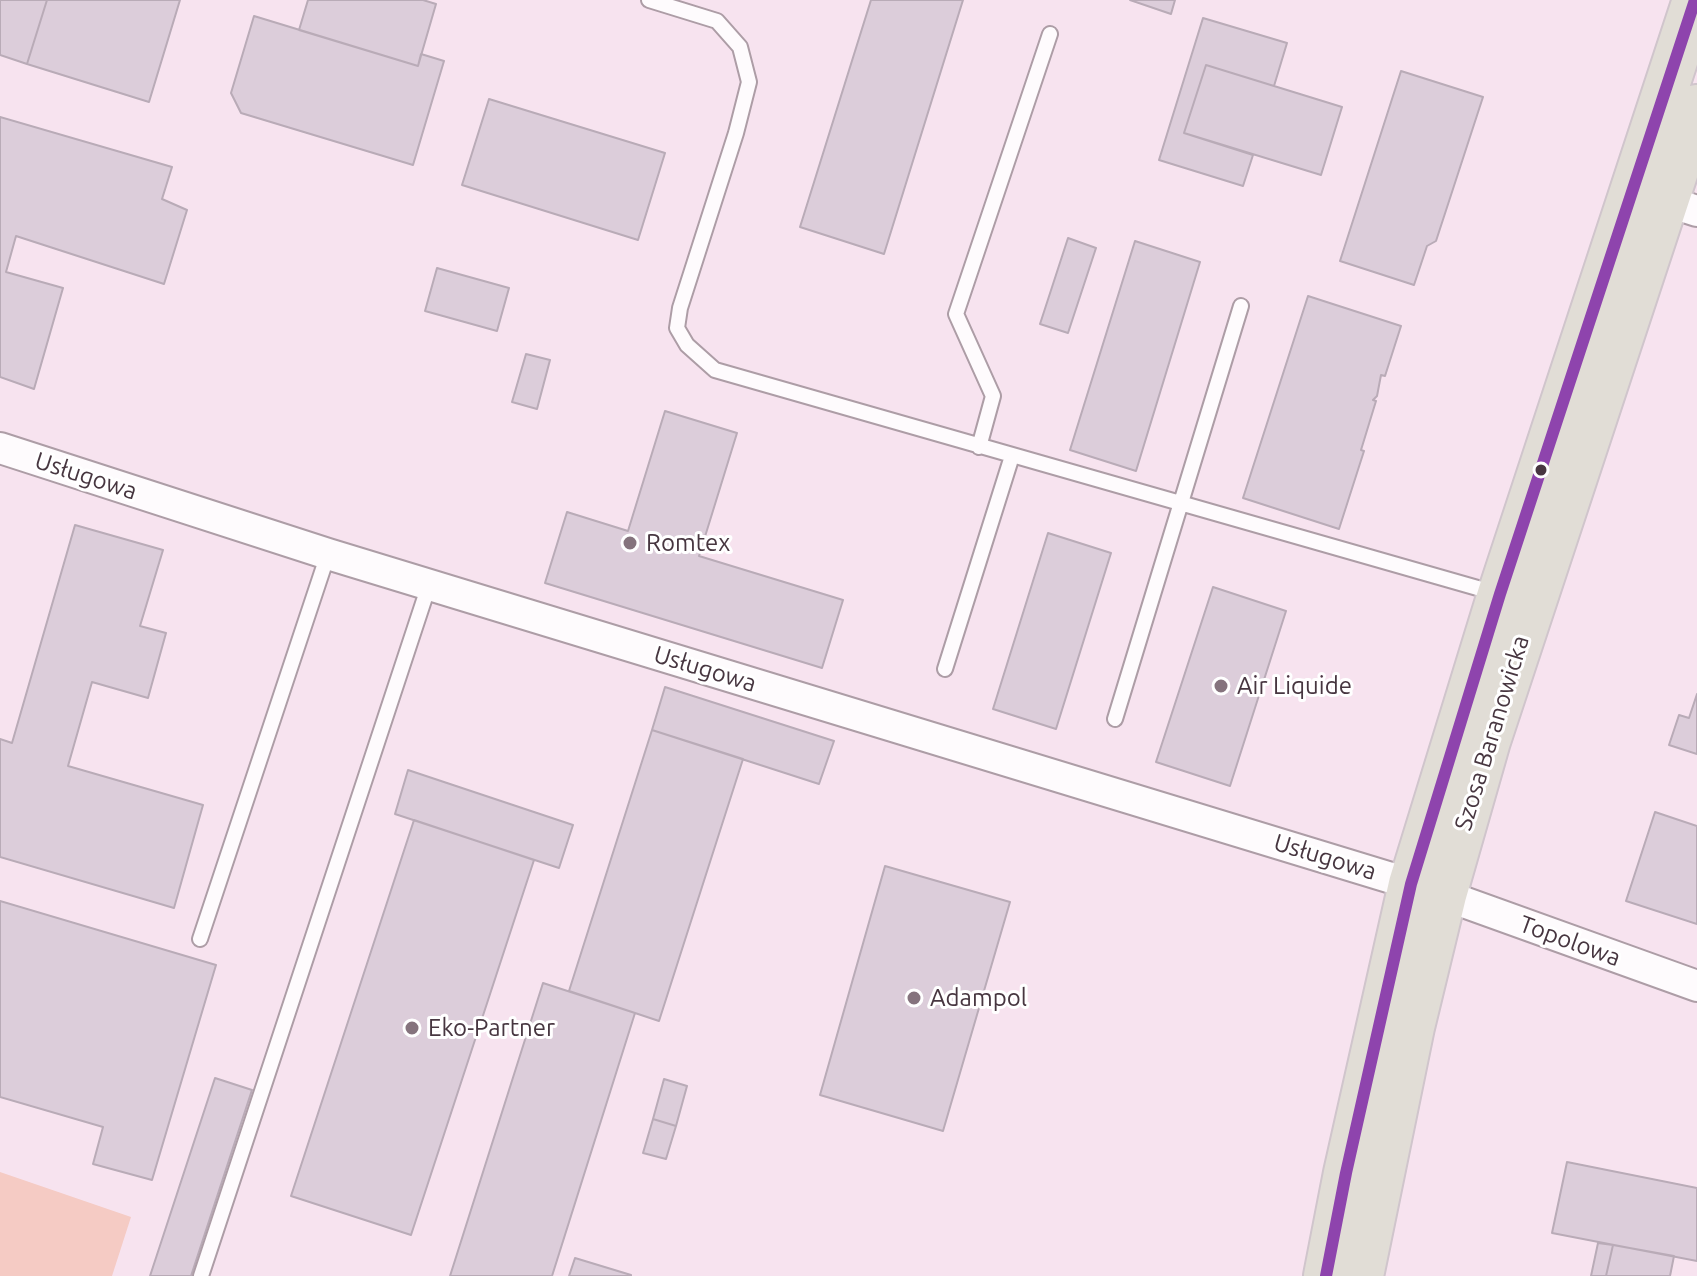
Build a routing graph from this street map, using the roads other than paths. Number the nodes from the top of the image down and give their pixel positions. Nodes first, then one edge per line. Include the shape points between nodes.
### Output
1 (649, 0) edge
2 (1695, 0) edge
3 (1050, 34) dead end
4 (1697, 107) edge
5 (1664, 205) edge
6 (1241, 306) dead end
7 (979, 447) junction
8 (0, 448) edge
9 (1012, 456) junction
10 (1181, 504) junction
11 (328, 554) junction
12 (429, 585) junction
13 (1516, 600) junction
14 (945, 669) dead end
15 (1115, 719) dead end
16 (1427, 889) junction
17 (200, 939) dead end
18 (1697, 986) edge
19 (201, 1276) edge
20 (1326, 1276) edge
21 (1361, 1276) edge

1 - 7 lane via 717,21 740,47 749,82 680,308 677,328 687,345 715,370
2 - 5 main road via 1679,49 1680,97 1649,193
3 - 7 lane via 956,314 993,396
4 - 5 main road, Szosa Baranowicka
5 - 13 main road, Szosa Baranowicka via 1604,331
6 - 10 lane
7 - 9 lane
8 - 11 street, Usługowa
9 - 10 lane
9 - 14 lane
10 - 13 lane
10 - 15 lane
11 - 12 street, Usługowa
11 - 17 lane
12 - 16 street, Usługowa
12 - 19 lane
13 - 16 main road, Szosa Baranowicka via 1488,741
13 - 16 main road, Szosa Baranowicka via 1472,684
16 - 18 street, Topolowa
16 - 20 main road, Szosa Baranowicka via 1346,1173
16 - 21 main road via 1371,1149 1371,1224

